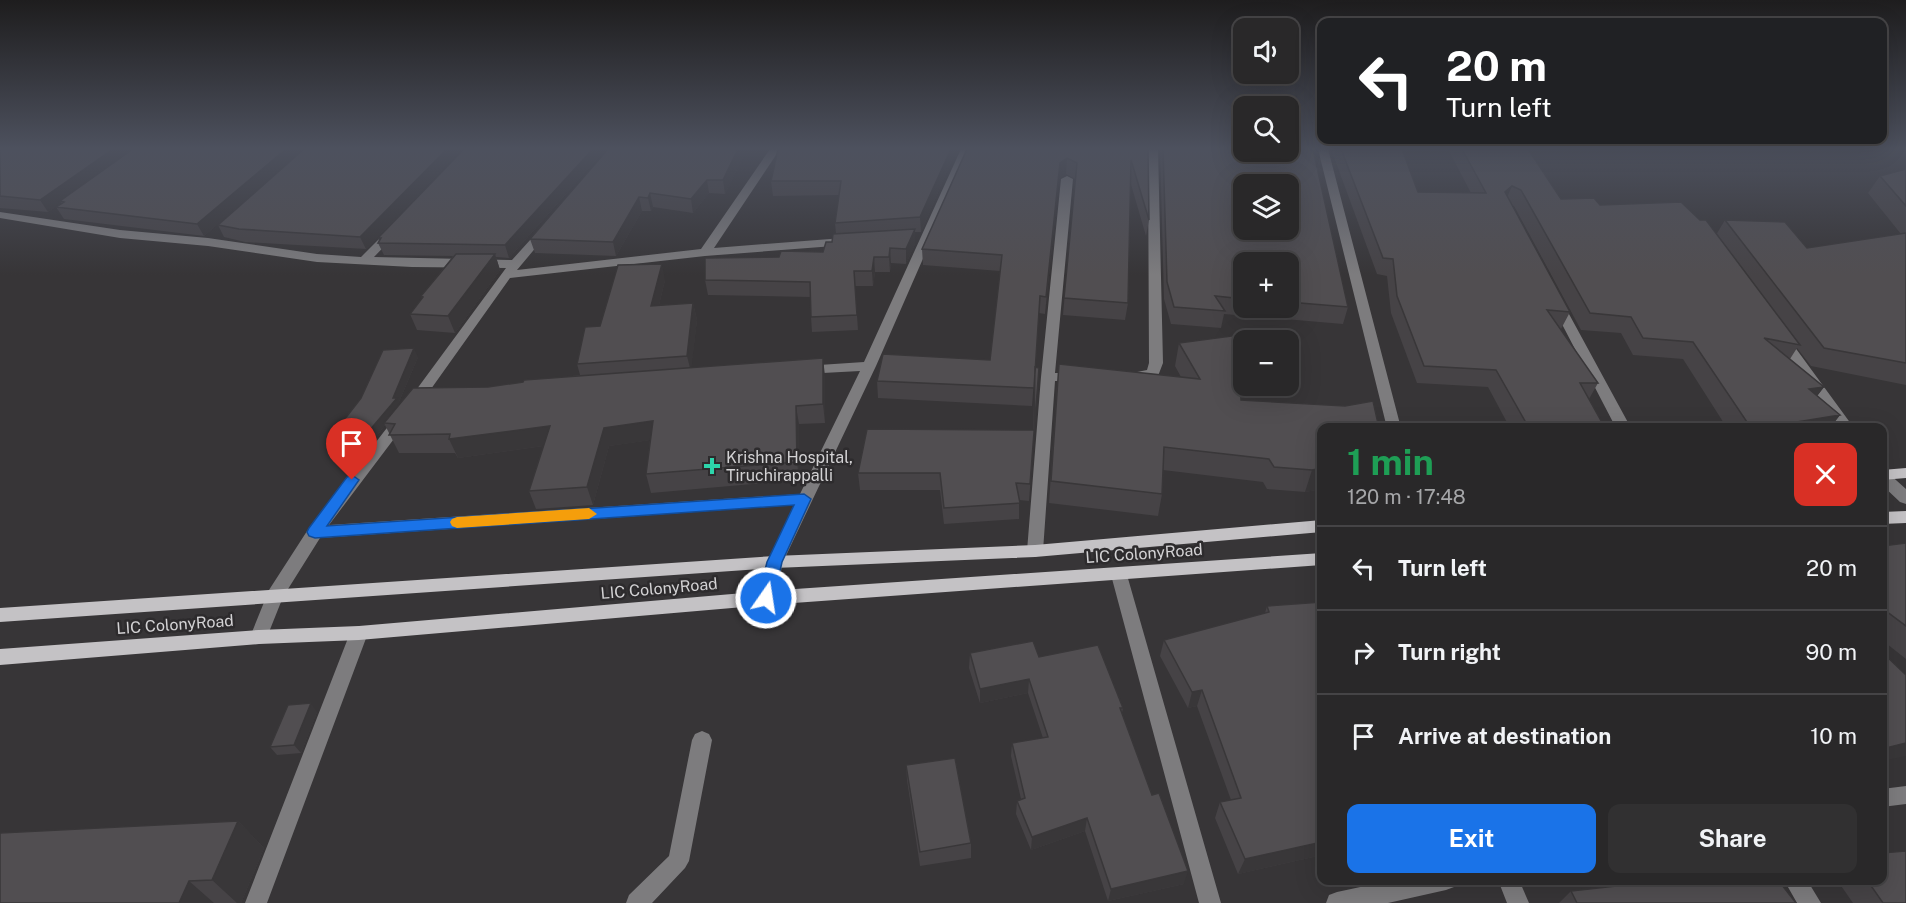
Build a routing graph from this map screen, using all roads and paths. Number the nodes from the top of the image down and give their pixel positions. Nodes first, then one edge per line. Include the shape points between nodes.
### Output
1 (746, 191) edge
2 (944, 191) edge
3 (1066, 191) edge
4 (1154, 191) edge
5 (1334, 191) edge
6 (63, 209) edge
7 (0, 215) edge
8 (406, 218) edge
9 (553, 221) edge
10 (44, 223) junction
11 (856, 242) edge
12 (705, 252) junction
13 (364, 260) junction
14 (511, 270) junction
15 (1551, 291) edge
16 (1769, 323) edge
17 (869, 366) junction
18 (785, 372) edge
19 (1048, 377) junction
20 (1093, 377) edge
21 (1116, 377) edge
22 (439, 398) edge
23 (416, 400) junction
24 (1393, 423) edge
25 (1621, 423) edge
26 (1842, 423) edge
27 (1906, 473) edge
28 (1887, 475) edge
29 (1887, 480) edge
30 (1906, 498) edge
31 (804, 499) junction
32 (1906, 517) edge
33 (1887, 518) edge
34 (1317, 526) edge
35 (315, 532) junction
36 (1035, 551) junction
37 (1317, 559) edge
38 (774, 562) junction
39 (1119, 575) junction
40 (275, 595) junction
41 (766, 598) junction
42 (0, 615) edge
43 (359, 633) junction
44 (259, 637) junction
45 (0, 657) edge
46 (702, 740) dead end
47 (1906, 795) edge
48 (1887, 797) edge
49 (1422, 885) edge
50 (1510, 885) edge
51 (1797, 885) edge
52 (256, 903) edge
53 (637, 903) edge
54 (1210, 903) edge
55 (1337, 903) edge
56 (1518, 903) edge
57 (1810, 903) edge

1 - 12 street
2 - 17 street via 920,237
3 - 19 street
4 - 21 street via 1156,363 1153,373
5 - 24 street
6 - 10 street
7 - 10 street
8 - 13 street
9 - 14 street
10 - 13 street via 120,234 212,238 317,258
11 - 12 street
12 - 14 street
13 - 14 street
14 - 23 street
15 - 25 street
16 - 26 street
17 - 18 street
17 - 31 street
19 - 20 street
19 - 36 street
22 - 23 street
23 - 35 street
27 - 28 main road
29 - 30 street
31 - 35 street
31 - 38 street
32 - 33 main road
34 - 36 main road, LIC ColonyRoad
35 - 40 street
36 - 38 main road, LIC ColonyRoad
37 - 39 main road, LIC ColonyRoad
38 - 40 main road, LIC ColonyRoad
38 - 41 street
39 - 41 main road, LIC ColonyRoad
39 - 54 street
40 - 42 main road, LIC ColonyRoad
40 - 44 street
41 - 43 main road, LIC ColonyRoad
43 - 44 main road, LIC ColonyRoad
43 - 52 street
44 - 45 main road, LIC ColonyRoad
46 - 53 street via 678,861
47 - 48 street
49 - 55 street
50 - 56 street
51 - 57 street

